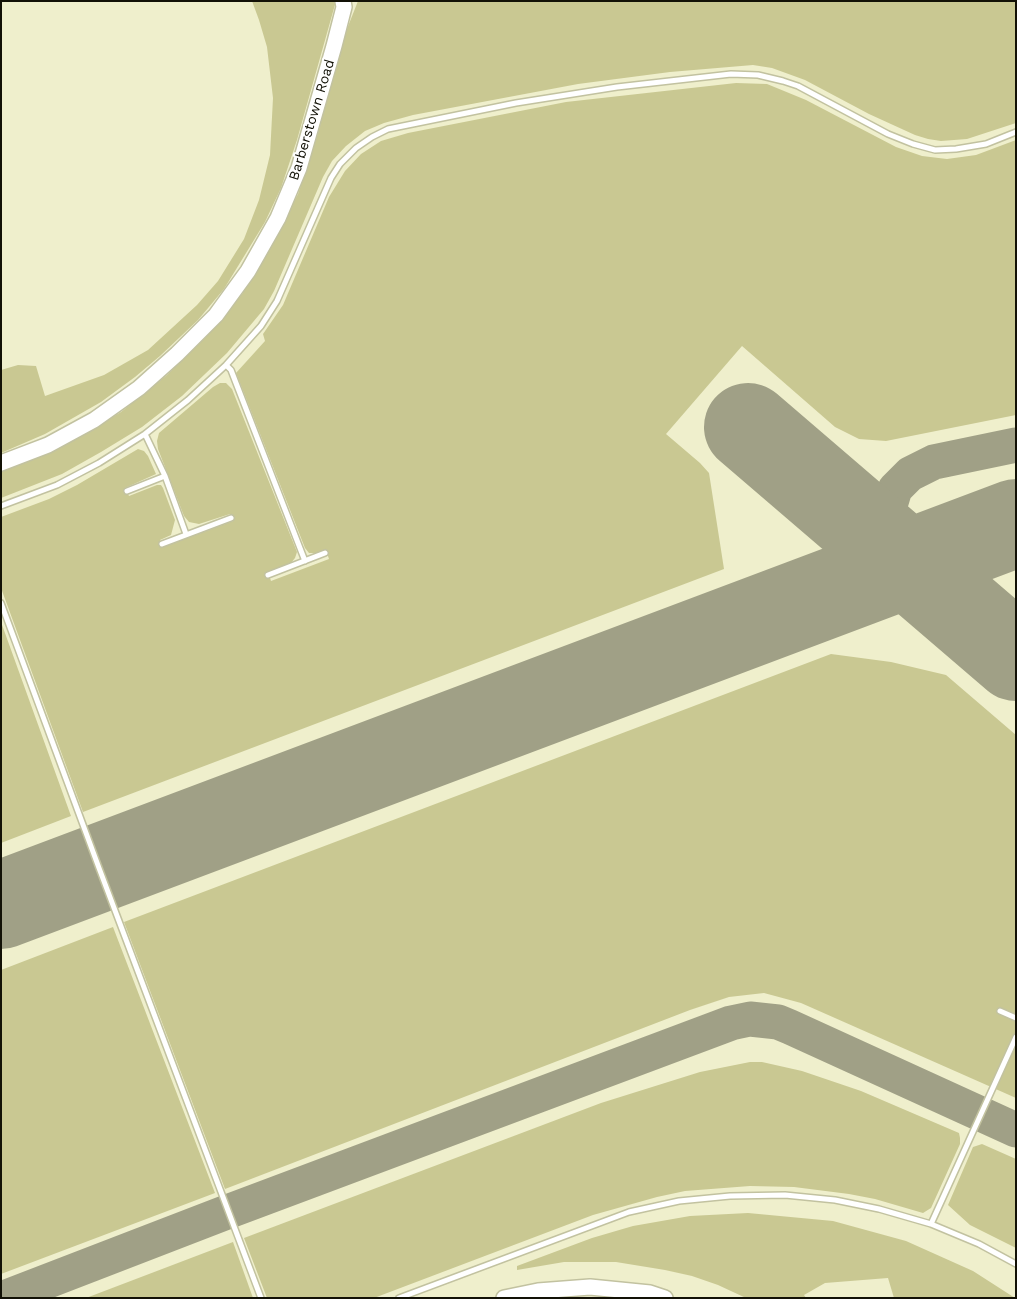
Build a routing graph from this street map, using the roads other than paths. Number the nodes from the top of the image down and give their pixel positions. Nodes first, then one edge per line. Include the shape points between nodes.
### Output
1 (344, 3) edge
2 (1016, 132) edge
3 (226, 365) junction
4 (145, 434) junction
5 (1, 463) edge
6 (165, 476) junction
7 (127, 491) dead end
8 (1, 506) edge
9 (232, 518) dead end
10 (186, 534) junction
11 (162, 544) dead end
12 (325, 553) dead end
13 (305, 561) junction
14 (268, 575) dead end
15 (1, 603) edge
16 (1000, 1011) dead end
17 (1016, 1018) edge
18 (1016, 1037) edge
19 (931, 1224) junction
20 (1016, 1264) edge
21 (261, 1298) edge
22 (400, 1298) edge
23 (504, 1298) edge
24 (666, 1298) edge

1 - 5 main road, Barberstown Road via 299,168 278,218 252,264 216,315 139,388 94,420 48,445
2 - 3 lane via 986,144 935,150 888,134 798,86 758,75 731,74 516,103 388,129 356,148 340,164 276,301 261,326
3 - 4 lane
3 - 13 lane via 231,370
4 - 6 lane
4 - 8 lane via 58,485
6 - 7 lane
6 - 10 lane
9 - 10 lane
10 - 11 lane
12 - 13 lane
13 - 14 lane
15 - 21 lane
16 - 17 lane
18 - 19 lane
19 - 20 lane
19 - 22 lane via 879,1208 785,1195 679,1201 629,1212
23 - 24 main road via 538,1291 590,1287 650,1293

